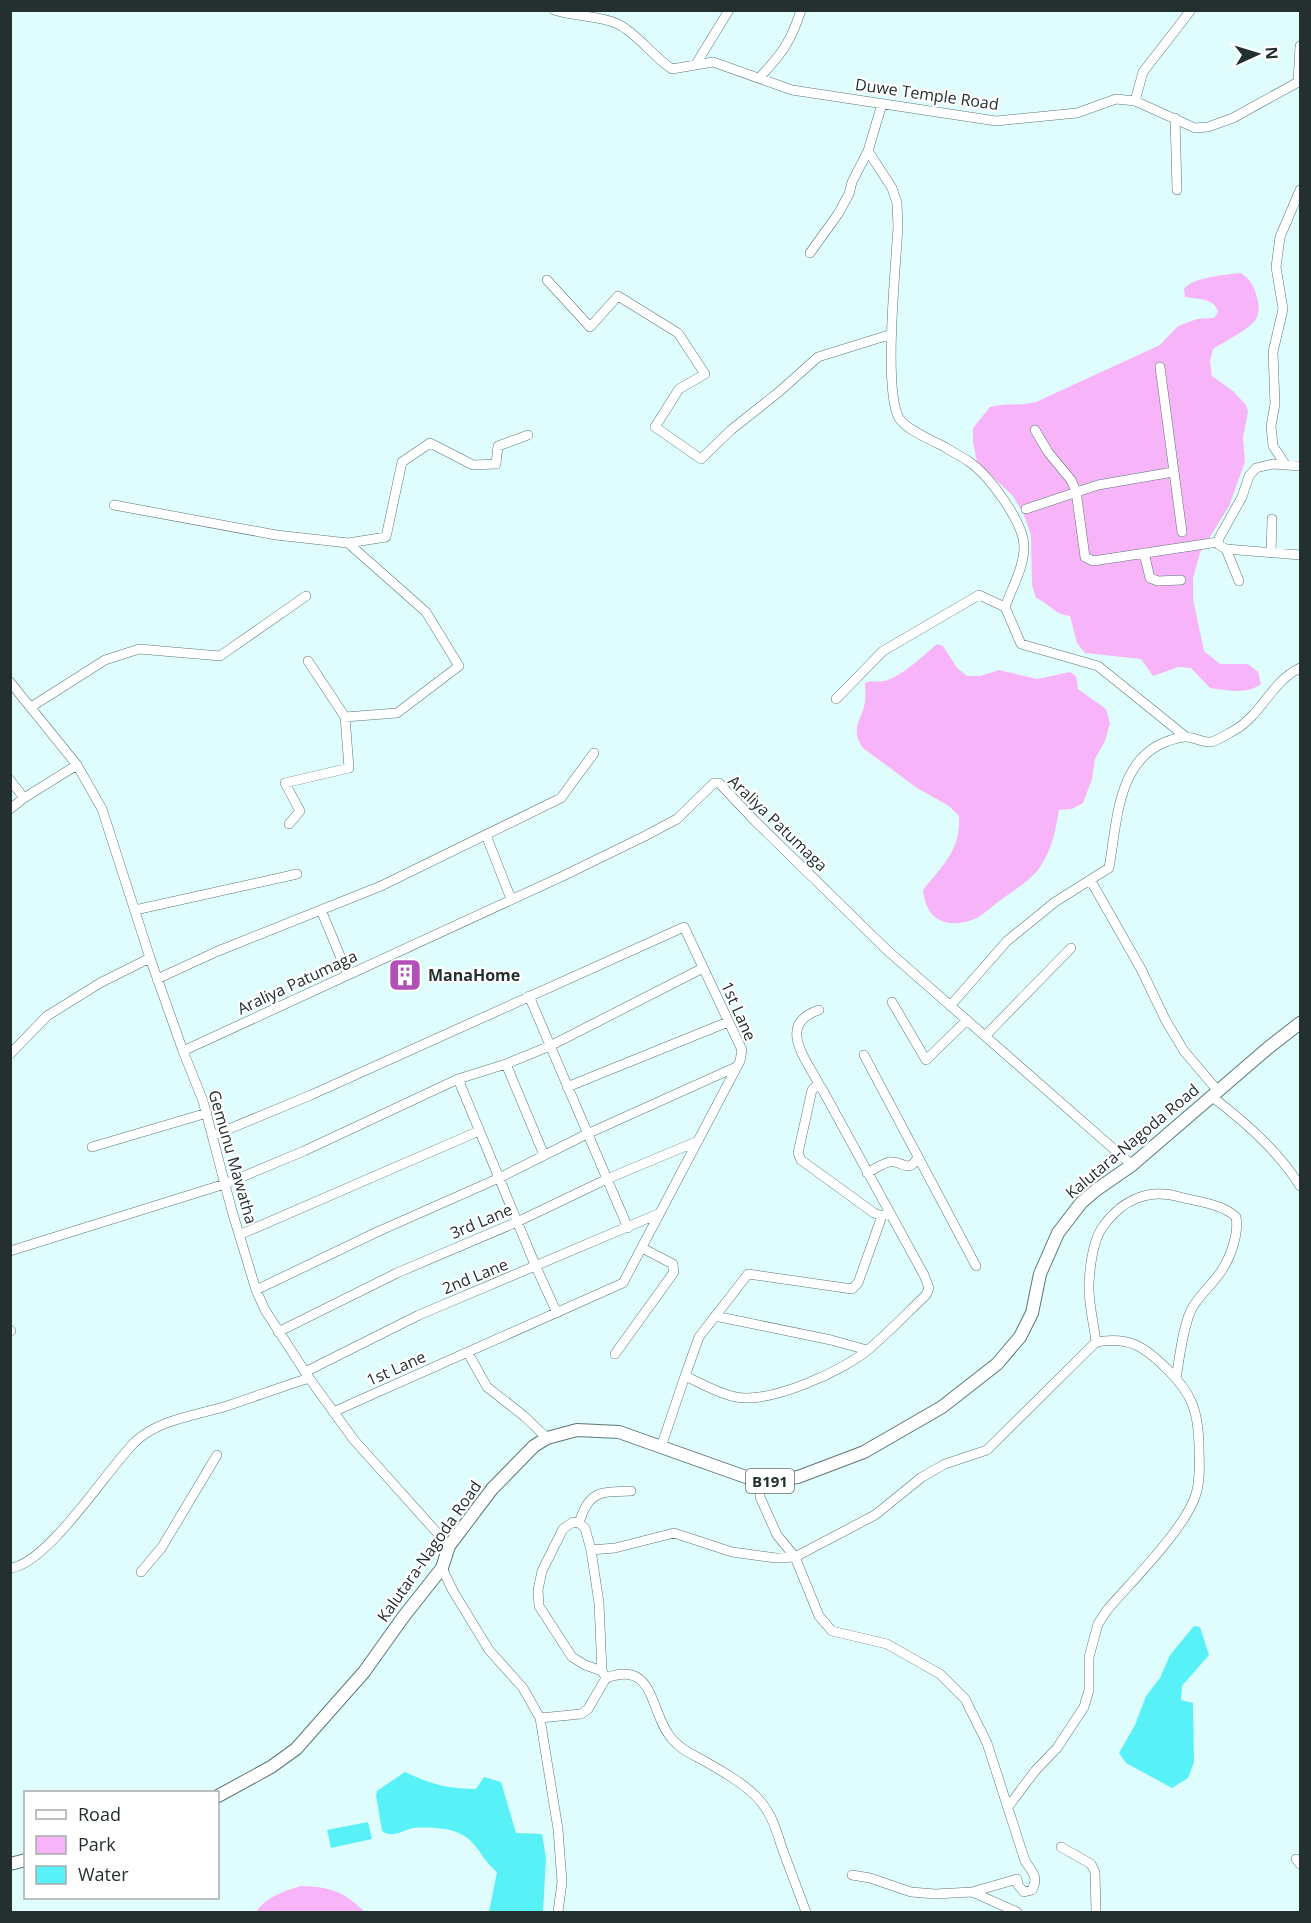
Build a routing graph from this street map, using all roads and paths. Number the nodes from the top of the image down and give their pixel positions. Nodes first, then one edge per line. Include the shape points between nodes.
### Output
1 (554, 10) edge
2 (729, 10) edge
3 (801, 10) edge
4 (1191, 10) edge
5 (1300, 46) edge
6 (696, 64) junction
7 (759, 78) junction
8 (1299, 82) edge
9 (1135, 102) junction
10 (882, 104) junction
11 (1174, 118) junction
12 (868, 151) junction
13 (1177, 190) dead end
14 (1300, 190) edge
15 (810, 253) dead end
16 (547, 280) dead end
17 (892, 334) junction
18 (1160, 367) dead end
19 (1035, 430) dead end
20 (528, 435) dead end
21 (1285, 464) junction
22 (1300, 466) edge
23 (1173, 472) junction
24 (1076, 491) junction
25 (114, 504) dead end
26 (1026, 509) dead end
27 (1272, 519) dead end
28 (1182, 532) dead end
29 (1218, 542) junction
30 (348, 543) junction
31 (1226, 549) junction
32 (1144, 553) junction
33 (1271, 553) junction
34 (1300, 555) edge
35 (1181, 580) dead end
36 (1239, 581) dead end
37 (306, 596) dead end
38 (1005, 607) junction
39 (308, 661) dead end
40 (1300, 668) edge
41 (10, 682) edge
42 (836, 699) dead end
43 (32, 707) junction
44 (345, 717) junction
45 (1186, 737) junction
46 (594, 753) dead end
47 (77, 765) junction
48 (10, 780) edge
49 (24, 798) junction
50 (10, 809) edge
51 (289, 824) dead end
52 (486, 835) junction
53 (297, 874) dead end
54 (1091, 881) junction
55 (512, 899) junction
56 (135, 910) junction
57 (321, 910) junction
58 (1071, 948) dead end
59 (150, 958) junction
60 (703, 968) junction
61 (348, 975) junction
62 (157, 979) junction
63 (530, 996) junction
64 (892, 1002) dead end
65 (951, 1006) junction
66 (819, 1010) dead end
67 (967, 1020) junction
68 (728, 1022) junction
69 (1300, 1023) edge
70 (985, 1036) junction
71 (550, 1046) junction
72 (183, 1051) junction
73 (10, 1054) edge
74 (864, 1055) dead end
75 (506, 1064) junction
76 (736, 1067) junction
77 (458, 1079) junction
78 (820, 1086) junction
79 (567, 1087) junction
80 (1214, 1093) junction
81 (207, 1113) junction
82 (479, 1131) junction
83 (587, 1134) junction
84 (212, 1136) junction
85 (698, 1142) junction
86 (92, 1147) dead end
87 (544, 1155) junction
88 (918, 1157) junction
89 (1132, 1164) junction
90 (867, 1173) junction
91 (499, 1178) junction
92 (607, 1179) junction
93 (225, 1184) junction
94 (1300, 1186) edge
95 (658, 1214) junction
96 (886, 1214) junction
97 (517, 1222) junction
98 (628, 1228) junction
99 (239, 1235) junction
100 (642, 1248) junction
101 (10, 1251) edge
102 (976, 1266) dead end
103 (536, 1267) junction
104 (256, 1290) junction
105 (557, 1313) junction
106 (715, 1316) junction
107 (278, 1332) junction
108 (1096, 1342) junction
109 (867, 1350) junction
110 (468, 1353) junction
111 (615, 1354) dead end
112 (307, 1375) junction
113 (685, 1376) junction
114 (1176, 1378) junction
115 (333, 1412) junction
116 (547, 1438) junction
117 (661, 1447) junction
118 (217, 1455) dead end
119 (760, 1482) junction
120 (632, 1491) dead end
121 (579, 1523) junction
122 (450, 1546) junction
123 (591, 1550) junction
124 (795, 1557) junction
125 (10, 1568) edge
126 (442, 1568) junction
127 (141, 1572) dead end
128 (604, 1674) junction
129 (540, 1718) junction
130 (219, 1795) edge
131 (1008, 1807) junction
132 (1061, 1847) dead end
133 (852, 1875) dead end
134 (972, 1892) junction
135 (558, 1912) edge
136 (806, 1912) edge
137 (1017, 1912) edge
138 (1096, 1912) edge

1 - 6 street, Duwe Temple Road via 619,25 672,69
2 - 6 street
3 - 7 street via 794,33 780,56
4 - 9 street via 1143,72
5 - 8 street
6 - 7 street, Duwe Temple Road via 713,62
7 - 10 street, Duwe Temple Road via 792,90
8 - 11 street, Duwe Temple Road via 1233,118 1208,127 1195,128
9 - 10 street, Duwe Temple Road via 1116,99 1077,113 996,121
9 - 11 street, Duwe Temple Road
10 - 12 street
11 - 13 street
12 - 15 street via 838,214
12 - 17 street via 897,203
14 - 21 street via 1281,237 1276,267 1282,309 1273,352 1275,404 1270,426 1273,446
16 - 17 street via 590,327 618,296 678,333 705,374 679,389 655,426 701,459 818,357
17 - 38 street via 894,402 899,419 970,462 999,492 1021,526 1023,560
18 - 23 street
19 - 24 street
20 - 30 street via 498,446 496,464 473,465 430,443 402,462 386,537
21 - 22 street
21 - 29 street via 1256,468 1249,476
23 - 24 street
23 - 28 street
24 - 26 street
24 - 32 street via 1085,557 1093,561
25 - 30 street via 276,535
27 - 33 street
29 - 31 street
29 - 32 street
30 - 44 street via 426,612 459,666 397,713
31 - 33 street
31 - 36 street
32 - 35 street via 1150,578
33 - 34 street
37 - 43 street via 220,656 139,649 105,660
38 - 42 street via 979,595 883,651
38 - 45 street via 1021,644 1098,666
39 - 44 street
40 - 45 street via 1282,679 1254,714 1234,730 1212,742
41 - 43 street, Gemunu Mawatha
43 - 47 street, Gemunu Mawatha
44 - 51 street via 349,768 285,783 300,811
45 - 54 street via 1155,748 1129,775 1118,809 1109,868
46 - 52 street via 561,798
47 - 49 street
47 - 56 street, Gemunu Mawatha via 102,810
48 - 49 street
49 - 50 street
52 - 55 street
52 - 57 street
53 - 56 street
54 - 65 street via 1055,902 1008,940
54 - 80 street via 1166,1021
55 - 61 street, Araliya Patumaga
55 - 65 street, Araliya Patumaga via 677,819 714,783 719,783 888,951
56 - 59 street, Gemunu Mawatha
57 - 61 street
57 - 62 street
58 - 70 street
59 - 62 street, Gemunu Mawatha
59 - 73 street via 47,1016
60 - 63 street, 1st Lane via 684,927
60 - 68 street, 1st Lane
60 - 71 street
61 - 72 street, Araliya Patumaga
62 - 72 street, Gemunu Mawatha
63 - 71 street
63 - 84 street, 1st Lane
64 - 67 street via 926,1060
65 - 67 street, Araliya Patumaga
66 - 78 street via 810,1013 796,1028 795,1039
67 - 70 street, Araliya Patumaga
68 - 76 street, 1st Lane via 742,1050
68 - 79 street
69 - 80 main road, Kalutara-Nagoda Road / B191
70 - 89 street, Araliya Patumaga
71 - 75 street
71 - 79 street
72 - 81 street, Gemunu Mawatha
74 - 88 street
75 - 77 street
75 - 87 street
76 - 83 street
76 - 85 street, 1st Lane
77 - 82 street
77 - 93 street
78 - 90 street
78 - 96 street via 812,1090 798,1153 801,1161 874,1213
79 - 83 street
80 - 89 main road, Kalutara-Nagoda Road / B191
80 - 94 street via 1290,1168
81 - 84 street, Gemunu Mawatha
81 - 86 street
82 - 91 street
82 - 99 street
83 - 87 street
83 - 92 street
84 - 93 street, Gemunu Mawatha
85 - 92 street, 3rd Lane
85 - 95 street, 1st Lane
87 - 91 street
88 - 90 street via 908,1166 888,1162
88 - 102 street
89 - 119 main road, Kalutara-Nagoda Road / B191 via 1096,1190 1058,1233 1040,1274 1032,1313 1020,1336 997,1364 942,1407 864,1452 798,1477
90 - 96 street
91 - 97 street
91 - 104 street
92 - 97 street, 3rd Lane
92 - 98 street
93 - 99 street, Gemunu Mawatha
93 - 101 street
95 - 98 street, 2nd Lane
95 - 100 street, 1st Lane
96 - 106 street via 852,1289 748,1274
96 - 109 street via 928,1288 926,1295
97 - 103 street
97 - 107 street, 3rd Lane via 398,1273
98 - 103 street, 2nd Lane
99 - 104 street, Gemunu Mawatha
100 - 105 street, 1st Lane via 623,1283
100 - 111 street via 673,1264 674,1272
103 - 105 street
103 - 112 street, 2nd Lane via 419,1315
104 - 107 street, Gemunu Mawatha
105 - 110 street, 1st Lane
106 - 109 street
106 - 113 street via 699,1336
107 - 112 street, Gemunu Mawatha
108 - 114 street via 1134,1342
108 - 114 street via 1089,1284 1096,1241 1103,1226 1131,1200 1146,1194 1171,1194 1228,1210 1236,1217 1238,1226 1233,1243 1223,1269 1192,1310
108 - 124 street via 987,1450 937,1468 875,1515
109 - 113 street via 795,1388 761,1396 735,1397
110 - 115 street, 1st Lane
110 - 116 street via 487,1386
112 - 115 street, Gemunu Mawatha
112 - 125 street, 2nd Lane via 160,1426 135,1441 47,1547 22,1565
113 - 117 street
114 - 131 street via 1195,1407 1199,1473 1196,1494 1186,1517 1098,1624 1089,1657 1089,1690 1084,1707 1057,1748
115 - 122 street, Gemunu Mawatha
116 - 117 main road, Kalutara-Nagoda Road / B191 via 578,1430 620,1432
116 - 122 main road, Kalutara-Nagoda Road / B191 via 534,1446 492,1490
117 - 119 main road, Kalutara-Nagoda Road / B191
118 - 127 street via 162,1547
119 - 124 street via 760,1497 777,1535
120 - 121 street via 593,1496
121 - 123 street via 585,1528
121 - 128 street via 573,1522 563,1529 542,1570 539,1606 572,1657
122 - 126 main road, Kalutara-Nagoda Road / B191
123 - 124 street via 674,1533 732,1551
123 - 128 street
124 - 131 street via 819,1616 832,1630 887,1644 940,1674 965,1699 987,1743
126 - 129 street via 489,1650 523,1688
126 - 130 main road, Kalutara-Nagoda Road / B191 via 364,1672 296,1749
128 - 129 street via 588,1709 581,1714
128 - 136 street via 631,1673 645,1683 669,1737 682,1750 761,1801
129 - 135 street via 558,1829 562,1881
131 - 134 street via 1036,1883 1032,1890 1024,1892 1017,1879
132 - 138 street via 1091,1864 1095,1872
133 - 134 street via 910,1892
134 - 137 street

